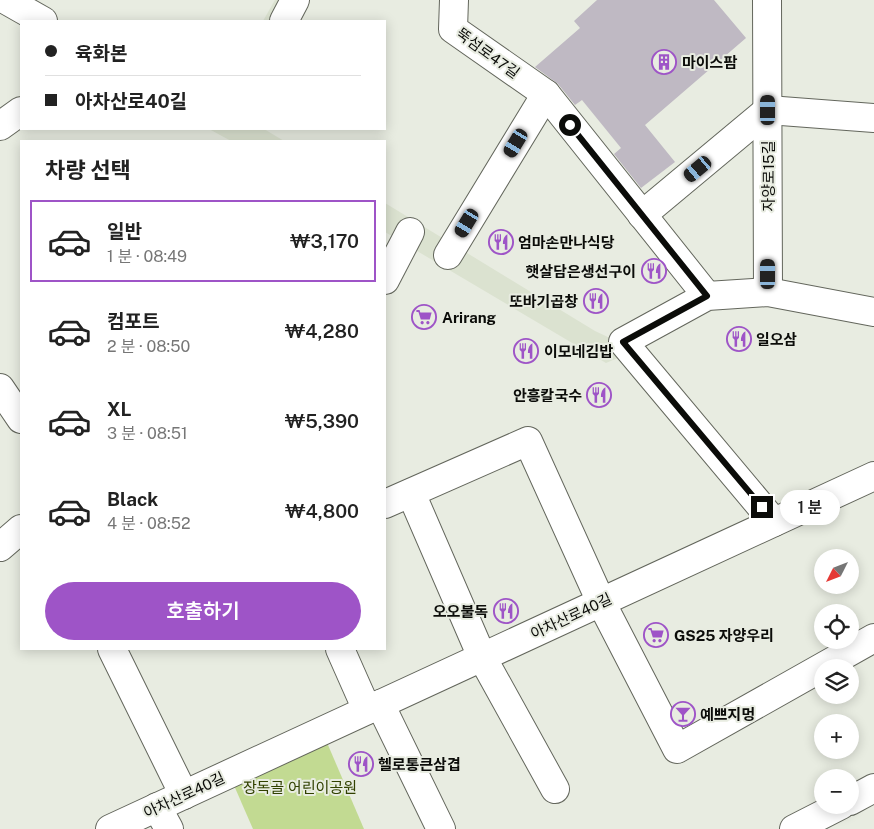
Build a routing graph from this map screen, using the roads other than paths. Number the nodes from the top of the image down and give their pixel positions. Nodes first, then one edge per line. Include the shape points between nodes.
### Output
1 (6, 0) edge
2 (296, 0) edge
3 (454, 0) edge
4 (767, 0) edge
5 (41, 20) edge
6 (285, 20) edge
7 (546, 94) junction
8 (768, 110) junction
9 (20, 112) edge
10 (874, 118) edge
11 (0, 126) edge
12 (642, 215) junction
13 (410, 232) dead end
14 (448, 255) dead end
15 (386, 278) edge
16 (768, 292) junction
17 (707, 296) junction
18 (874, 312) edge
19 (0, 388) edge
20 (20, 418) edge
21 (874, 476) edge
22 (411, 493) junction
23 (386, 504) edge
24 (774, 522) junction
25 (20, 530) edge
26 (0, 547) edge
27 (601, 602) junction
28 (874, 638) edge
29 (112, 650) edge
30 (341, 650) edge
31 (482, 657) junction
32 (374, 707) junction
33 (874, 788) edge
34 (555, 789) dead end
35 (184, 795) junction
36 (859, 796) edge
37 (823, 814) edge
38 (163, 818) edge
39 (110, 829) edge
40 (441, 829) edge
41 (794, 829) edge

1 - 5 street
2 - 6 street
3 - 7 street, 뚝섬로47길 via 453,29
4 - 8 street, 자양로15길
7 - 12 street
7 - 14 street
8 - 10 street
8 - 12 street
8 - 16 street, 자양로15길
9 - 11 street
12 - 17 street
13 - 15 street
16 - 17 street
16 - 18 street
17 - 24 street via 623,342
19 - 20 street
21 - 24 street, 아차산로40길
22 - 23 street
22 - 27 street via 528,442
22 - 31 street
24 - 27 street, 아차산로40길
25 - 26 street
27 - 28 street via 677,749
27 - 31 street, 아차산로40길
29 - 35 street
30 - 32 street
31 - 32 street, 아차산로40길
31 - 34 street
32 - 35 street, 아차산로40길
32 - 40 street
33 - 36 street
35 - 38 street, 아차산로40길
37 - 41 street
38 - 39 street, 아차산로40길

